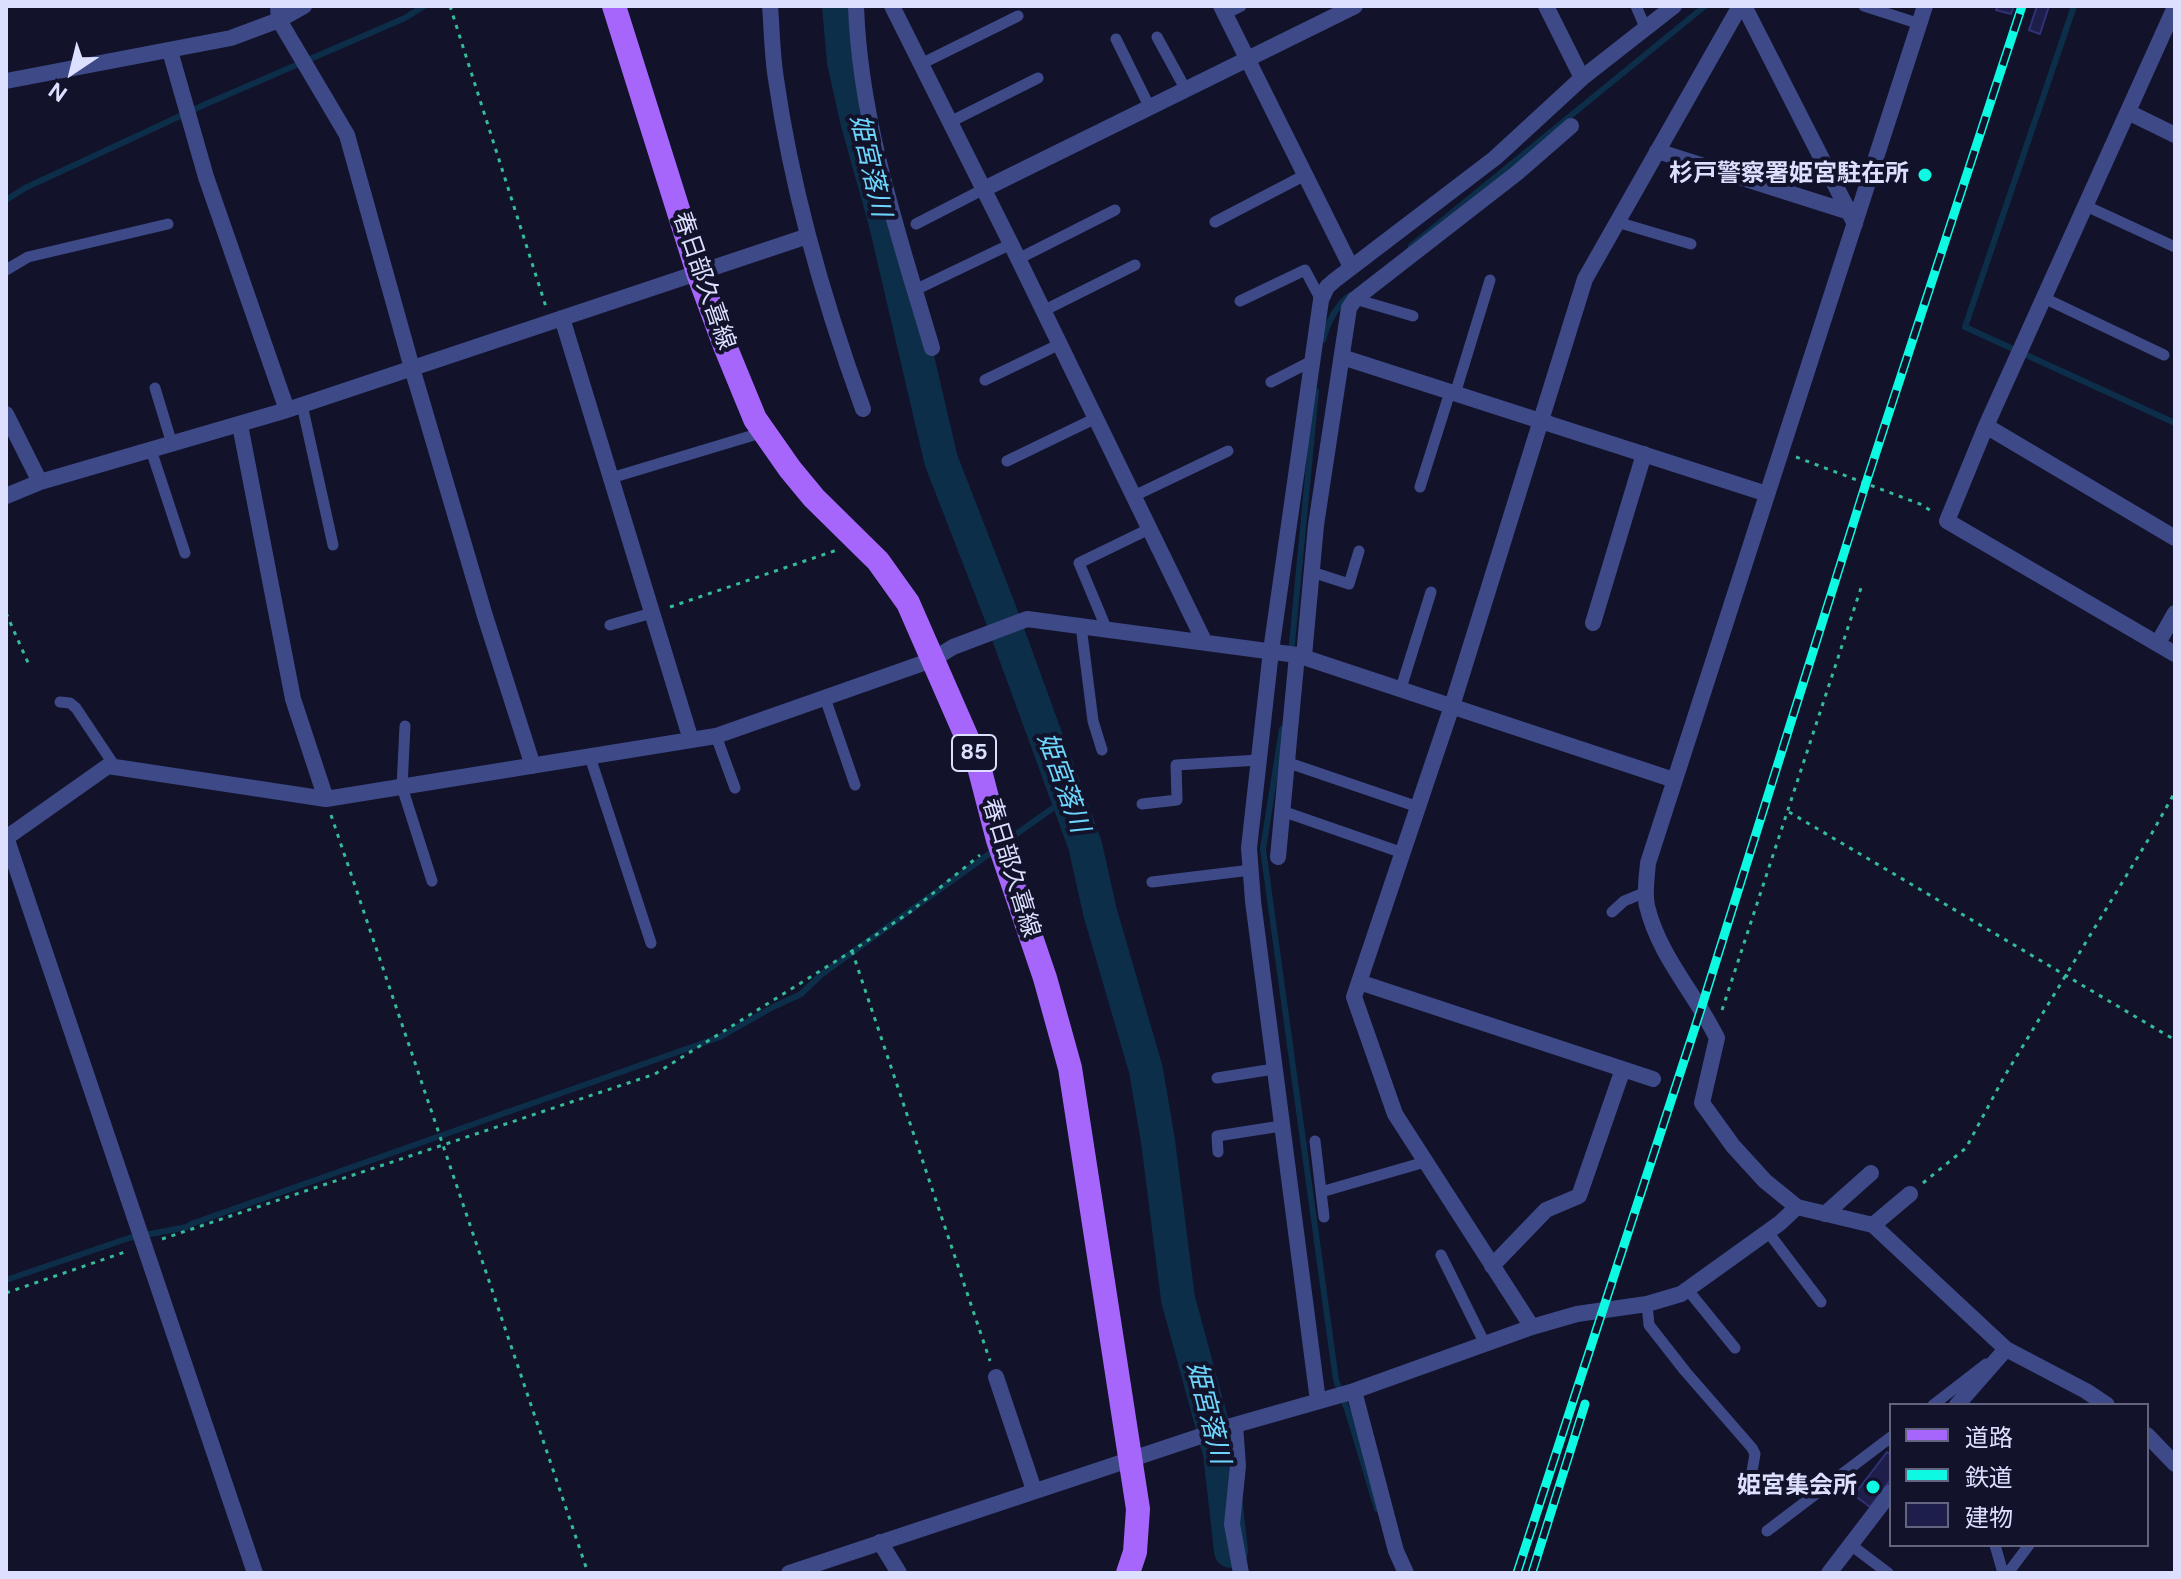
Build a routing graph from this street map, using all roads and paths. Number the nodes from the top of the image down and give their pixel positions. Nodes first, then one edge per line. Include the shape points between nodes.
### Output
1 (304, 6) edge
2 (450, 6) edge
3 (614, 6) edge
4 (770, 6) edge
5 (856, 6) edge
6 (892, 6) edge
7 (1241, 6) edge
8 (1355, 6) edge
9 (1546, 6) edge
10 (1636, 6) edge
11 (1674, 6) edge
12 (1742, 6) edge
13 (1864, 6) edge
14 (1925, 6) edge
15 (1223, 10) edge
16 (278, 13) edge
17 (1018, 16) dead end
18 (2173, 16) edge
19 (1920, 24) junction
20 (1645, 27) junction
21 (1157, 37) dead end
22 (1116, 39) dead end
23 (170, 51) junction
24 (1248, 59) junction
25 (921, 64) junction
26 (1038, 78) dead end
27 (1582, 78) junction
28 (6, 81) edge
29 (1186, 90) junction
30 (1150, 108) junction
31 (2128, 112) junction
32 (950, 122) junction
33 (1571, 126) dead end
34 (2175, 135) edge
35 (1657, 151) junction
36 (1305, 175) junction
37 (984, 189) junction
38 (2086, 206) junction
39 (1115, 210) dead end
40 (1852, 218) junction
41 (1215, 222) dead end
42 (1617, 222) junction
43 (168, 224) dead end
44 (916, 224) dead end
45 (808, 236) junction
46 (1691, 244) dead end
47 (2175, 247) edge
48 (1015, 251) junction
49 (1135, 265) dead end
50 (1351, 267) junction
51 (6, 270) edge
52 (698, 273) junction
53 (1490, 280) dead end
54 (915, 290) junction
55 (2044, 298) junction
56 (1355, 299) junction
57 (1321, 300) junction
58 (1240, 301) dead end
59 (1043, 311) junction
60 (1413, 316) dead end
61 (556, 320) junction
62 (1060, 344) junction
63 (932, 348) dead end
64 (2164, 355) dead end
65 (1342, 357) junction
66 (1312, 361) junction
67 (412, 368) junction
68 (985, 380) dead end
69 (1271, 382) dead end
70 (155, 388) dead end
71 (1453, 393) junction
72 (294, 408) junction
73 (863, 409) dead end
74 (6, 414) edge
75 (1096, 418) junction
76 (1541, 421) junction
77 (240, 425) junction
78 (1986, 426) junction
79 (764, 432) junction
80 (172, 444) junction
81 (151, 450) junction
82 (1228, 451) dead end
83 (1781, 452) junction
84 (1644, 454) junction
85 (1007, 461) dead end
86 (611, 478) junction
87 (40, 482) junction
88 (1420, 487) dead end
89 (1767, 494) junction
90 (6, 496) edge
91 (1134, 496) junction
92 (1947, 521) junction
93 (1149, 529) junction
94 (2175, 538) edge
95 (860, 543) junction
96 (333, 545) dead end
97 (1359, 551) dead end
98 (185, 553) dead end
99 (1312, 572) junction
100 (1861, 588) dead end
101 (1431, 592) dead end
102 (6, 613) edge
103 (652, 613) junction
104 (2175, 613) edge
105 (1593, 623) dead end
106 (610, 625) dead end
107 (1081, 626) junction
108 (1107, 630) junction
109 (1205, 643) junction
110 (2158, 643) junction
111 (1274, 652) junction
112 (2175, 654) edge
113 (1300, 656) junction
114 (932, 660) junction
115 (29, 665) dead end
116 (1401, 688) junction
117 (825, 698) junction
118 (60, 702) dead end
119 (1452, 706) junction
120 (405, 726) dead end
121 (716, 736) junction
122 (691, 740) junction
123 (1102, 750) dead end
124 (590, 757) junction
125 (1259, 760) junction
126 (1286, 762) junction
127 (533, 766) junction
128 (116, 768) junction
129 (1674, 780) junction
130 (855, 785) dead end
131 (402, 787) junction
132 (735, 788) dead end
133 (2175, 792) edge
134 (326, 799) junction
135 (1142, 804) dead end
136 (1418, 807) junction
137 (1282, 811) junction
138 (1787, 811) junction
139 (6, 837) edge
140 (998, 840) junction
141 (1403, 853) junction
142 (1278, 857) dead end
143 (1251, 870) junction
144 (432, 881) dead end
145 (1152, 882) dead end
146 (1646, 892) junction
147 (1612, 912) dead end
148 (651, 943) dead end
149 (852, 951) junction
150 (2066, 975) junction
151 (1359, 982) junction
152 (1714, 1033) junction
153 (2175, 1040) edge
154 (1274, 1069) junction
155 (1623, 1069) junction
156 (1217, 1078) dead end
157 (1653, 1079) dead end
158 (1281, 1126) junction
159 (1315, 1141) dead end
160 (442, 1144) junction
161 (1218, 1152) dead end
162 (1425, 1162) junction
163 (1871, 1173) dead end
164 (1321, 1192) junction
165 (1910, 1194) joint
166 (1797, 1207) junction
167 (1825, 1214) junction
168 (1324, 1217) dead end
169 (1873, 1225) junction
170 (1768, 1232) junction
171 (143, 1246) junction
172 (1441, 1255) dead end
173 (1492, 1266) junction
174 (1687, 1289) junction
175 (6, 1293) edge
176 (1821, 1302) dead end
177 (1647, 1304) junction
178 (1532, 1327) junction
179 (1485, 1344) junction
180 (1735, 1348) dead end
181 (2006, 1349) junction
182 (996, 1377) joint
183 (1352, 1392) junction
184 (1322, 1401) junction
185 (1936, 1403) edge
186 (1959, 1403) edge
187 (2104, 1403) edge
188 (1232, 1426) junction
189 (2149, 1437) edge
190 (1889, 1439) edge
191 (1136, 1458) junction
192 (2175, 1464) edge
193 (1750, 1483) dead end
194 (1034, 1490) junction
195 (1889, 1495) edge
196 (1767, 1531) dead end
197 (880, 1542) junction
198 (1851, 1545) junction
199 (1996, 1547) edge
200 (2027, 1547) edge
201 (255, 1573) edge
202 (588, 1573) edge
203 (789, 1573) edge
204 (899, 1573) edge
205 (1128, 1573) edge
206 (1241, 1573) edge
207 (1406, 1573) edge
208 (1829, 1573) edge
209 (1888, 1573) edge
210 (2006, 1573) edge

1 - 16 street
2 - 61 path
3 - 52 main road, 春日部久喜線 / 85
4 - 45 street via 775,78
5 - 54 street via 863,88
6 - 25 street
7 - 15 lane
8 - 24 street
9 - 27 street
10 - 20 lane
11 - 20 street
12 - 35 street
12 - 40 street
13 - 19 lane
14 - 19 street
15 - 24 street
16 - 23 street via 231,38
16 - 67 street via 347,135
17 - 25 lane
18 - 31 street
19 - 40 street
20 - 27 street
21 - 29 lane
22 - 30 lane
23 - 28 street
23 - 72 street via 206,177
24 - 29 street
24 - 36 street
25 - 32 street
26 - 32 lane
27 - 50 street via 1495,158
29 - 30 street
30 - 37 street
31 - 34 street
31 - 38 street
32 - 37 street
33 - 56 street
35 - 40 street
35 - 42 street
36 - 41 lane
36 - 50 street
37 - 44 lane
37 - 48 street
38 - 47 lane
38 - 55 street
39 - 48 lane
40 - 83 street
42 - 46 lane
42 - 76 street via 1585,279
43 - 51 lane via 28,257
45 - 52 street
45 - 73 street
48 - 54 lane
48 - 59 street
49 - 59 lane
50 - 57 street via 1327,287
52 - 61 street
52 - 79 main road, 春日部久喜線 / 85
53 - 71 lane
54 - 63 street
55 - 64 lane
55 - 78 street
56 - 60 lane
56 - 65 street
57 - 58 lane via 1305,270
57 - 66 street
59 - 62 street
61 - 67 street
61 - 86 street
62 - 68 lane
62 - 75 street
65 - 71 street
65 - 99 street
66 - 69 lane
66 - 111 street
67 - 72 street
67 - 127 street
70 - 80 lane
71 - 76 street
71 - 88 lane
72 - 77 street
72 - 96 lane
74 - 87 street
75 - 85 lane
75 - 91 street
76 - 84 street
76 - 119 street
77 - 80 street
77 - 134 street via 293,699
78 - 92 street
78 - 94 street
79 - 86 lane
79 - 95 main road, 春日部久喜線 / 85 via 806,488
80 - 81 street
81 - 87 street
81 - 98 lane
82 - 91 lane
83 - 89 street
83 - 92 path via 1920,504
84 - 89 street
84 - 105 street
86 - 103 street
87 - 90 street
89 - 129 street
91 - 93 street
92 - 110 street
93 - 108 lane via 1079,563
93 - 109 street
95 - 103 path
95 - 114 main road, 春日部久喜線 / 85 via 908,603
97 - 99 lane via 1349,584
99 - 113 street
100 - 138 path
101 - 116 lane
102 - 115 path
103 - 106 lane
103 - 122 street
104 - 110 street
107 - 108 street
107 - 114 street via 1027,619
107 - 123 lane via 1093,721
108 - 109 street
109 - 111 street
110 - 112 street
111 - 113 street
111 - 125 street
113 - 116 street
113 - 126 street
114 - 117 street
114 - 140 main road, 春日部久喜線 / 85 via 978,763
116 - 119 street
117 - 121 street
117 - 130 lane
118 - 128 lane via 76,708
119 - 129 street
119 - 136 street
120 - 131 lane
121 - 122 street
121 - 132 lane
122 - 124 street
124 - 127 street
124 - 148 lane
125 - 135 lane via 1176,765 1177,800
125 - 143 street
126 - 136 lane
126 - 137 street
127 - 131 street
128 - 134 street
128 - 139 street via 108,766
129 - 146 street via 1648,863
131 - 134 street
131 - 144 lane
133 - 150 path
134 - 160 path
136 - 141 street
137 - 141 lane
137 - 142 street
138 - 150 path
138 - 152 path
139 - 171 street
140 - 149 path via 910,912
140 - 191 main road, 春日部久喜線 / 85 via 1070,1068
141 - 151 street
143 - 145 lane
143 - 154 street
146 - 147 lane
146 - 152 street via 1665,955
149 - 160 path via 655,1074
149 - 182 path
150 - 153 path
150 - 165 path via 1966,1148
151 - 155 street
151 - 162 street via 1354,997 1395,1114
152 - 166 street via 1702,1103 1733,1146
154 - 156 lane
154 - 158 street
155 - 157 street
155 - 173 street via 1579,1196 1546,1210
158 - 161 lane via 1217,1136
158 - 184 street
159 - 164 lane
160 - 171 path
160 - 202 path
162 - 164 lane
162 - 173 street
163 - 167 street
164 - 168 lane
165 - 169 street
166 - 167 street
166 - 170 street
167 - 169 street
169 - 181 street
170 - 174 street
170 - 176 lane
171 - 175 path
171 - 201 street
172 - 179 lane
173 - 178 street
174 - 177 street
174 - 180 lane
177 - 178 street
177 - 193 lane via 1649,1325 1752,1448
178 - 179 street
179 - 183 street
181 - 185 lane
181 - 186 street
181 - 187 street
182 - 194 street
183 - 184 street
183 - 207 street
184 - 188 street
188 - 191 street
188 - 206 street via 1238,1466 1232,1524
189 - 192 street
190 - 196 lane
191 - 194 street
191 - 205 main road, 春日部久喜線 / 85 via 1138,1509
194 - 197 street
195 - 198 street
197 - 203 street
197 - 204 street
198 - 208 street
198 - 209 lane
199 - 210 lane
200 - 210 lane

